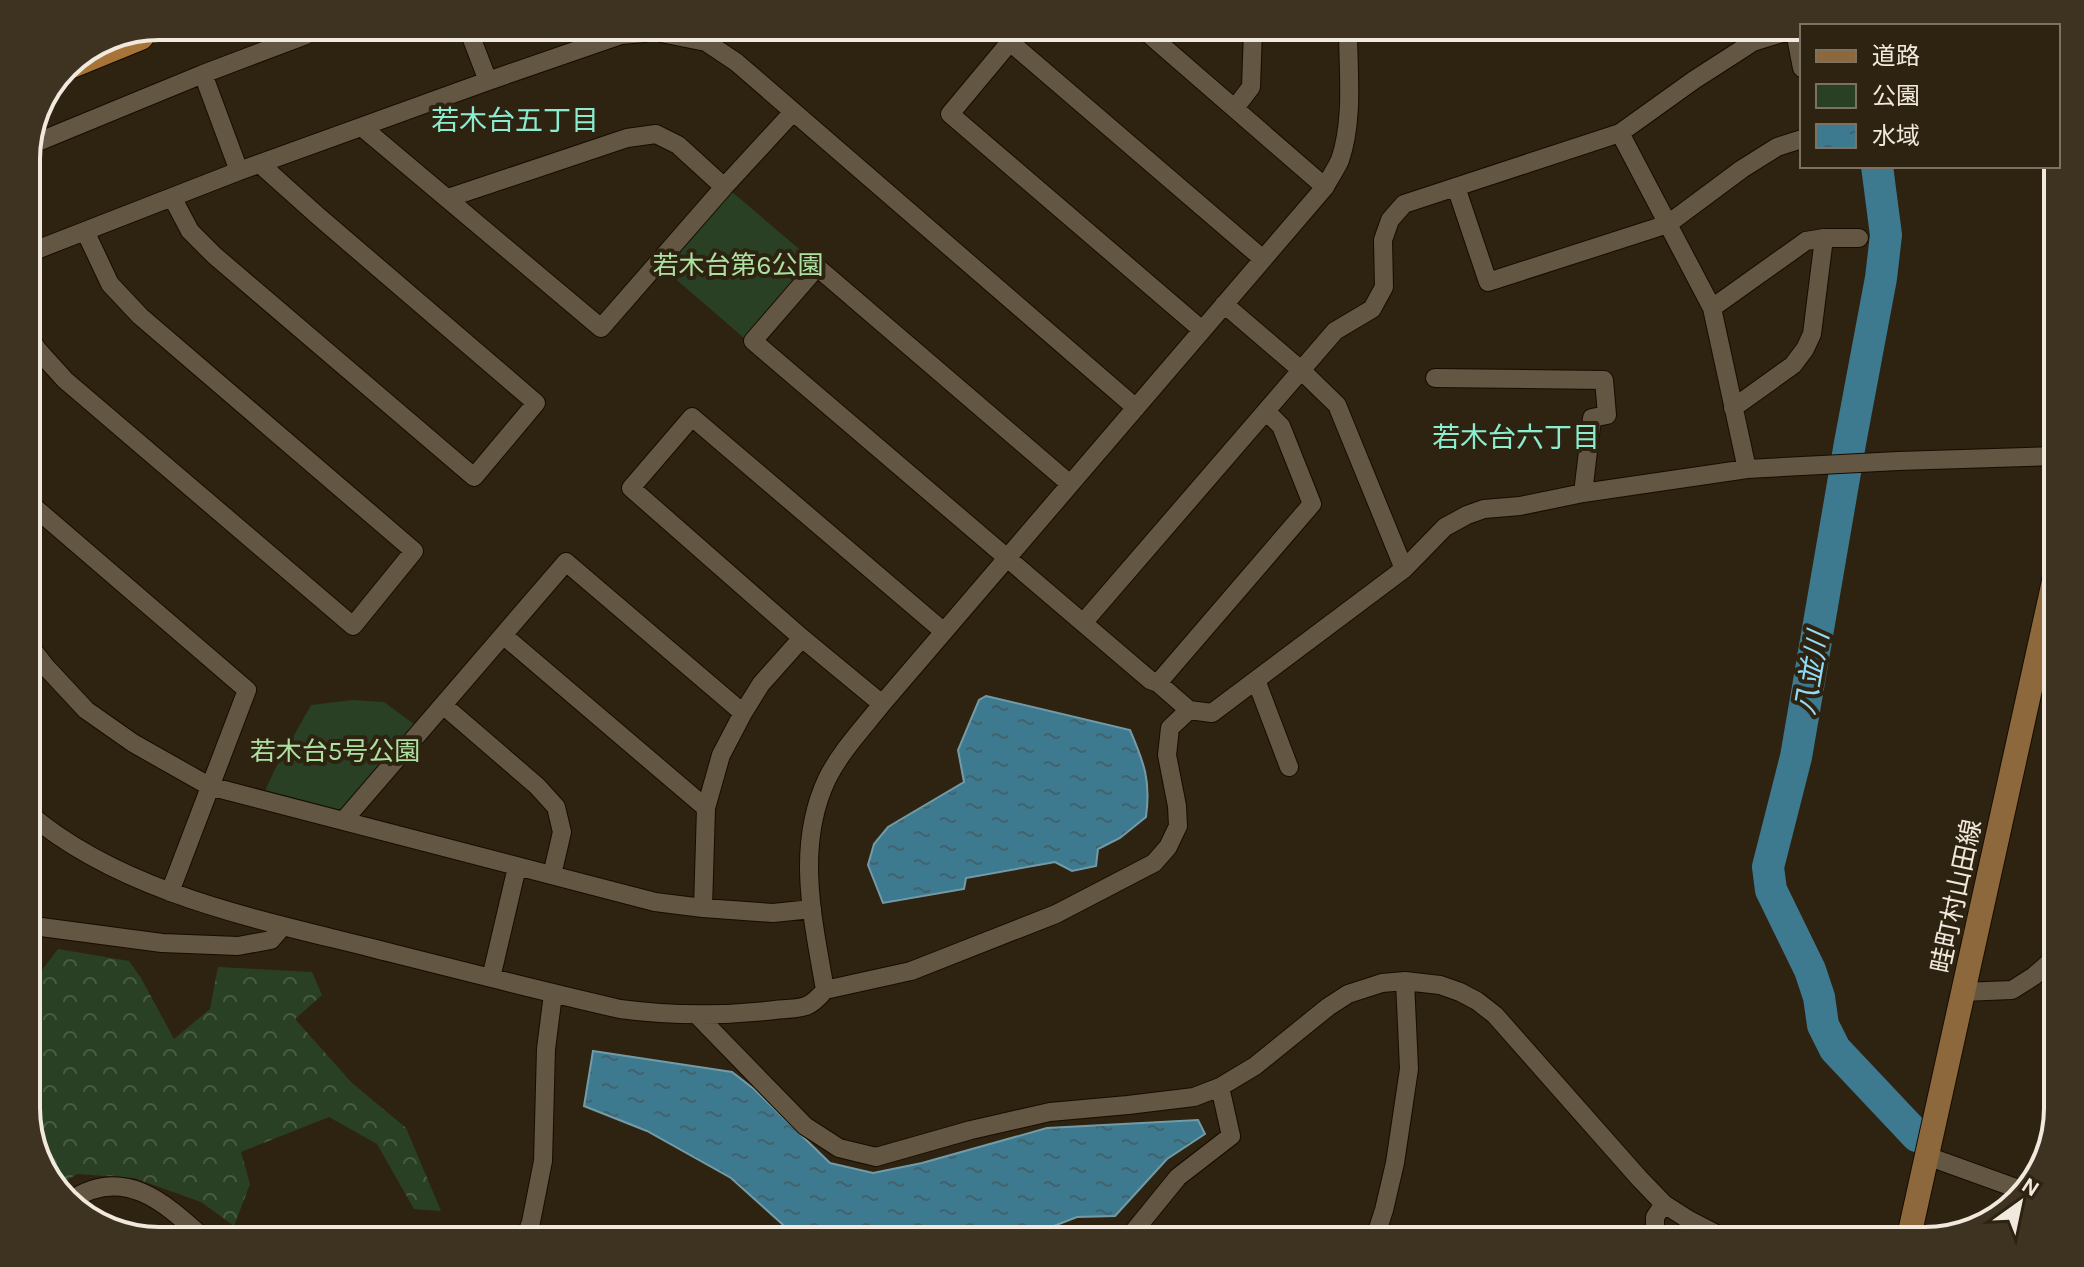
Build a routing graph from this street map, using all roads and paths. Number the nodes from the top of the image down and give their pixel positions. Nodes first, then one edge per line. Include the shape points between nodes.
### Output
1 (293, 40) edge
2 (472, 40) edge
3 (607, 40) edge
4 (696, 40) edge
5 (1156, 40) edge
6 (1253, 40) edge
7 (1348, 40) edge
8 (1760, 40) edge
9 (203, 74) junction
10 (488, 81) junction
11 (1235, 108) junction
12 (793, 112) junction
13 (362, 127) junction
14 (1620, 133) junction
15 (42, 140) edge
16 (1800, 140) edge
17 (260, 164) junction
18 (239, 171) junction
19 (724, 187) junction
20 (1325, 187) junction
21 (1456, 187) junction
22 (172, 197) junction
23 (448, 198) junction
24 (1668, 224) junction
25 (85, 231) junction
26 (1824, 238) junction
27 (1859, 238) dead end
28 (40, 249) edge
29 (1263, 259) junction
30 (1224, 304) junction
31 (1712, 308) junction
32 (1202, 330) junction
33 (40, 352) edge
34 (1301, 370) junction
35 (1435, 378) dead end
36 (1136, 408) junction
37 (1733, 408) junction
38 (1266, 411) junction
39 (2044, 456) edge
40 (1747, 469) junction
41 (1070, 484) junction
42 (1583, 493) junction
43 (40, 512) edge
44 (1007, 559) junction
45 (1404, 569) junction
46 (1083, 623) junction
47 (2044, 626) edge
48 (943, 631) junction
49 (503, 635) junction
50 (802, 638) junction
51 (40, 659) edge
52 (1256, 680) junction
53 (1158, 683) junction
54 (882, 704) junction
55 (443, 705) junction
56 (1189, 710) junction
57 (743, 713) junction
58 (1289, 767) dead end
59 (209, 786) junction
60 (706, 808) junction
61 (344, 820) junction
62 (40, 821) edge
63 (517, 867) junction
64 (552, 875) junction
65 (170, 892) junction
66 (703, 908) junction
67 (812, 909) junction
68 (283, 926) junction
69 (40, 927) edge
70 (2044, 967) edge
71 (491, 978) junction
72 (1405, 981) junction
73 (825, 990) junction
74 (1963, 992) junction
75 (553, 994) junction
76 (697, 1015) junction
77 (1220, 1087) junction
78 (1927, 1156) junction
79 (1980, 1175) edge
80 (78, 1196) edge
81 (1664, 1204) junction
82 (191, 1227) edge
83 (529, 1227) edge
84 (1137, 1227) edge
85 (1379, 1227) edge
86 (1655, 1227) edge
87 (1703, 1227) edge
88 (1911, 1227) edge

1 - 9 street
2 - 10 street
3 - 10 street
4 - 12 street via 736,62
5 - 11 street
6 - 11 street via 1251,87
7 - 20 street via 1347,126 1339,161
8 - 14 street
9 - 15 street
9 - 18 street
10 - 13 street
11 - 20 street
12 - 19 street
12 - 36 street
13 - 17 street
13 - 23 street
14 - 21 street
14 - 24 street
16 - 24 street via 1742,169
17 - 18 street
17 - 22 street via 536,403 474,477 215,256 190,231
18 - 22 street
19 - 23 street via 678,145 656,134 627,138
19 - 23 street via 601,328
20 - 29 street
21 - 24 street via 1488,282
21 - 34 street via 1404,204 1390,220 1383,240 1384,287 1372,309 1335,331
22 - 25 street
24 - 31 street
25 - 28 street
25 - 33 street via 110,284 140,316 414,551 353,626 65,380
26 - 27 street
26 - 31 street via 1806,241
26 - 37 street via 1812,334 1805,349 1793,365
29 - 30 street
29 - 32 street via 1010,42 950,114
30 - 32 street
30 - 34 street
31 - 37 street
32 - 36 street
34 - 38 street
34 - 45 street via 1337,405
35 - 42 street via 1604,380 1607,415 1592,418
36 - 41 street
37 - 40 street
38 - 46 street
38 - 53 street via 1281,426 1312,504
39 - 40 street
40 - 42 street
41 - 44 street
41 - 44 street via 817,267 753,341
42 - 45 street via 1467,515 1445,527
43 - 59 street via 247,690
44 - 46 street
44 - 48 street
45 - 52 street
46 - 53 street
47 - 74 main road, 畦町村山田線
48 - 50 street via 692,417 631,488
48 - 54 street
49 - 55 street
49 - 57 street via 566,562
49 - 60 street
50 - 54 street
50 - 57 street
51 - 59 street via 86,710
52 - 56 street via 1212,713
52 - 58 street
53 - 56 street
54 - 67 street via 843,752 818,803 809,840
55 - 61 street
55 - 64 street via 556,807 562,832
56 - 73 street via 1170,728 1167,755 1178,826 1154,863 1056,914 925,966
57 - 60 street via 721,755
59 - 61 street
59 - 65 street
60 - 66 street
61 - 63 street
62 - 65 street via 107,864
63 - 64 street
63 - 71 street
64 - 66 street via 655,902
65 - 68 street
66 - 67 street via 773,913
67 - 73 street
68 - 69 street via 271,940 238,946 162,943
68 - 71 street
70 - 74 street via 2012,990
71 - 75 street
72 - 77 street via 1348,994
72 - 81 street via 1460,992 1495,1015
72 - 85 street via 1409,1069 1395,1163
73 - 76 street via 807,1006
74 - 78 main road, 畦町村山田線
75 - 76 street via 620,1009
75 - 83 street via 543,1161
76 - 77 street via 805,1126 839,1148 876,1157 1050,1112 1194,1097
77 - 84 street via 1231,1136 1178,1177
78 - 79 street
78 - 88 main road, 畦町村山田線
80 - 82 street via 95,1187 130,1188 164,1204
81 - 86 street
81 - 87 street

